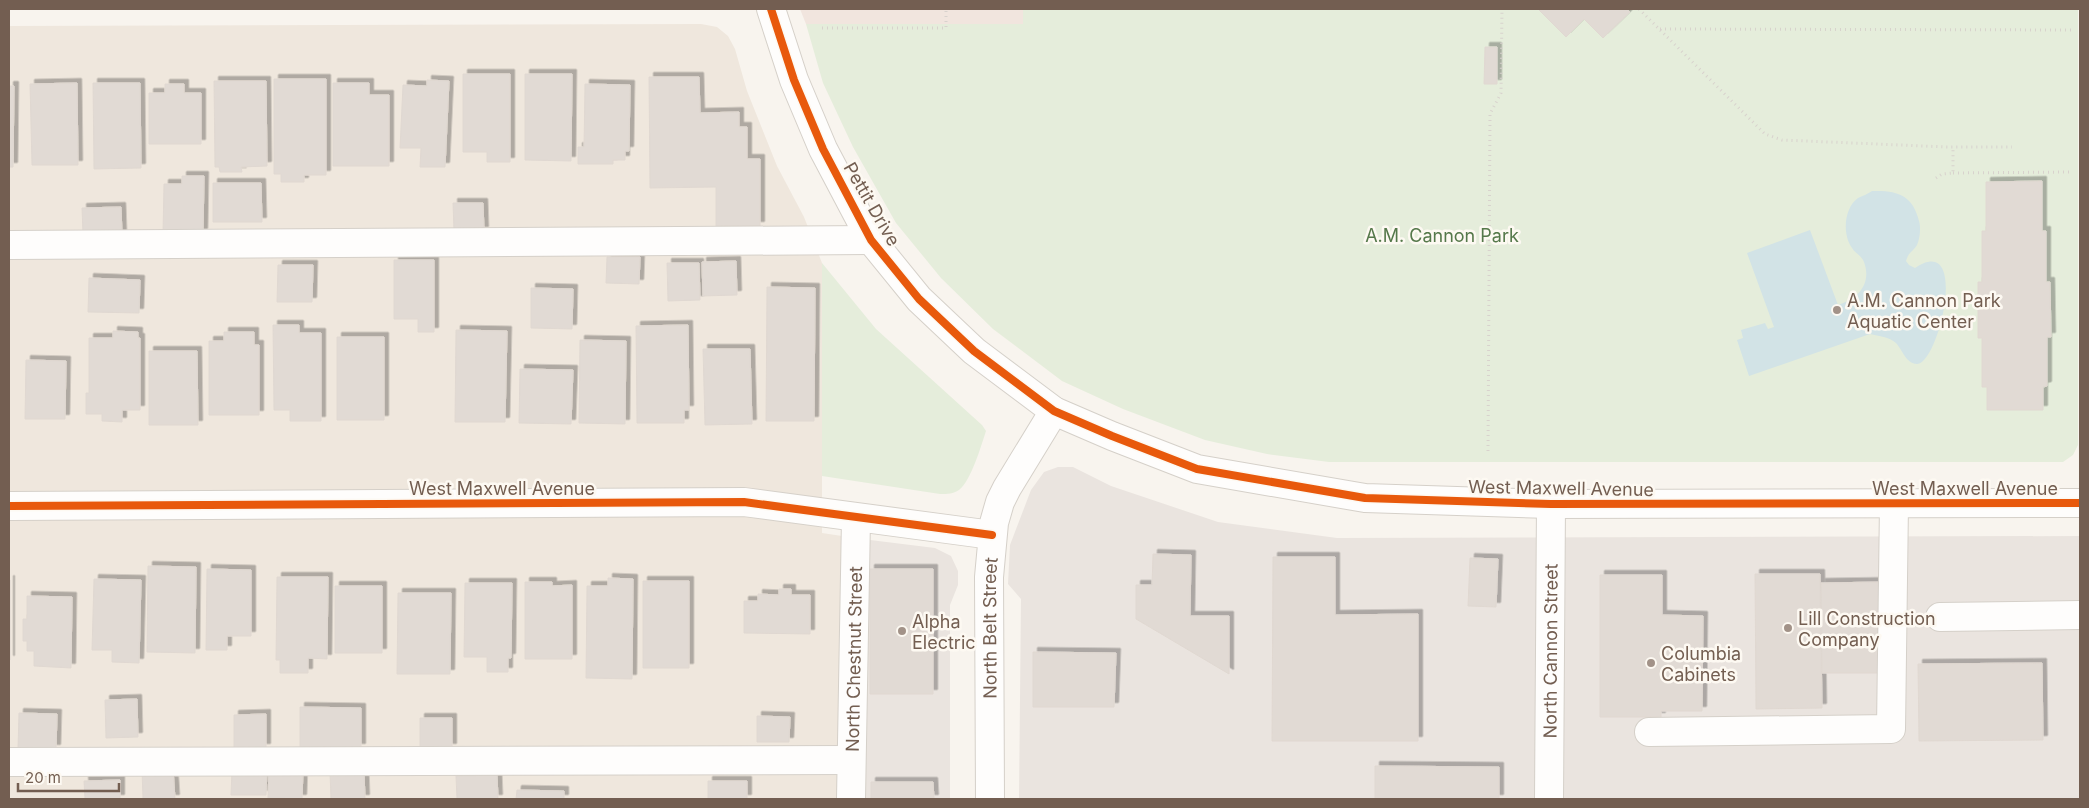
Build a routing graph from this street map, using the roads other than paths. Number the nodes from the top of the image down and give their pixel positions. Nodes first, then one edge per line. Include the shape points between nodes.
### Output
1 (771, 9) edge
2 (871, 240) junction
3 (9, 245) edge
4 (1054, 411) junction
5 (2080, 503) edge
6 (1551, 504) junction
7 (1894, 504) junction
8 (9, 506) edge
9 (856, 518) junction
10 (992, 535) junction
11 (2080, 615) edge
12 (1940, 617) dead end
13 (1649, 732) dead end
14 (851, 760) junction
15 (9, 762) edge
16 (851, 799) edge
17 (990, 799) edge
18 (1549, 799) edge

1 - 2 street, Pettit Drive via 794,80 823,149
2 - 3 street
2 - 4 street, Pettit Drive via 919,299 974,351
4 - 6 street, West Maxwell Avenue via 1197,469 1282,486 1364,498
4 - 10 street, North Belt Street via 1003,495
5 - 7 street, West Maxwell Avenue
6 - 7 street, West Maxwell Avenue
6 - 18 street, North Cannon Street
7 - 13 street via 1891,729
8 - 9 street, West Maxwell Avenue via 744,502
9 - 10 street, West Maxwell Avenue
9 - 14 street, North Chestnut Street
10 - 17 street, North Belt Street via 989,576
11 - 12 street
14 - 15 street
14 - 16 street, North Chestnut Street

